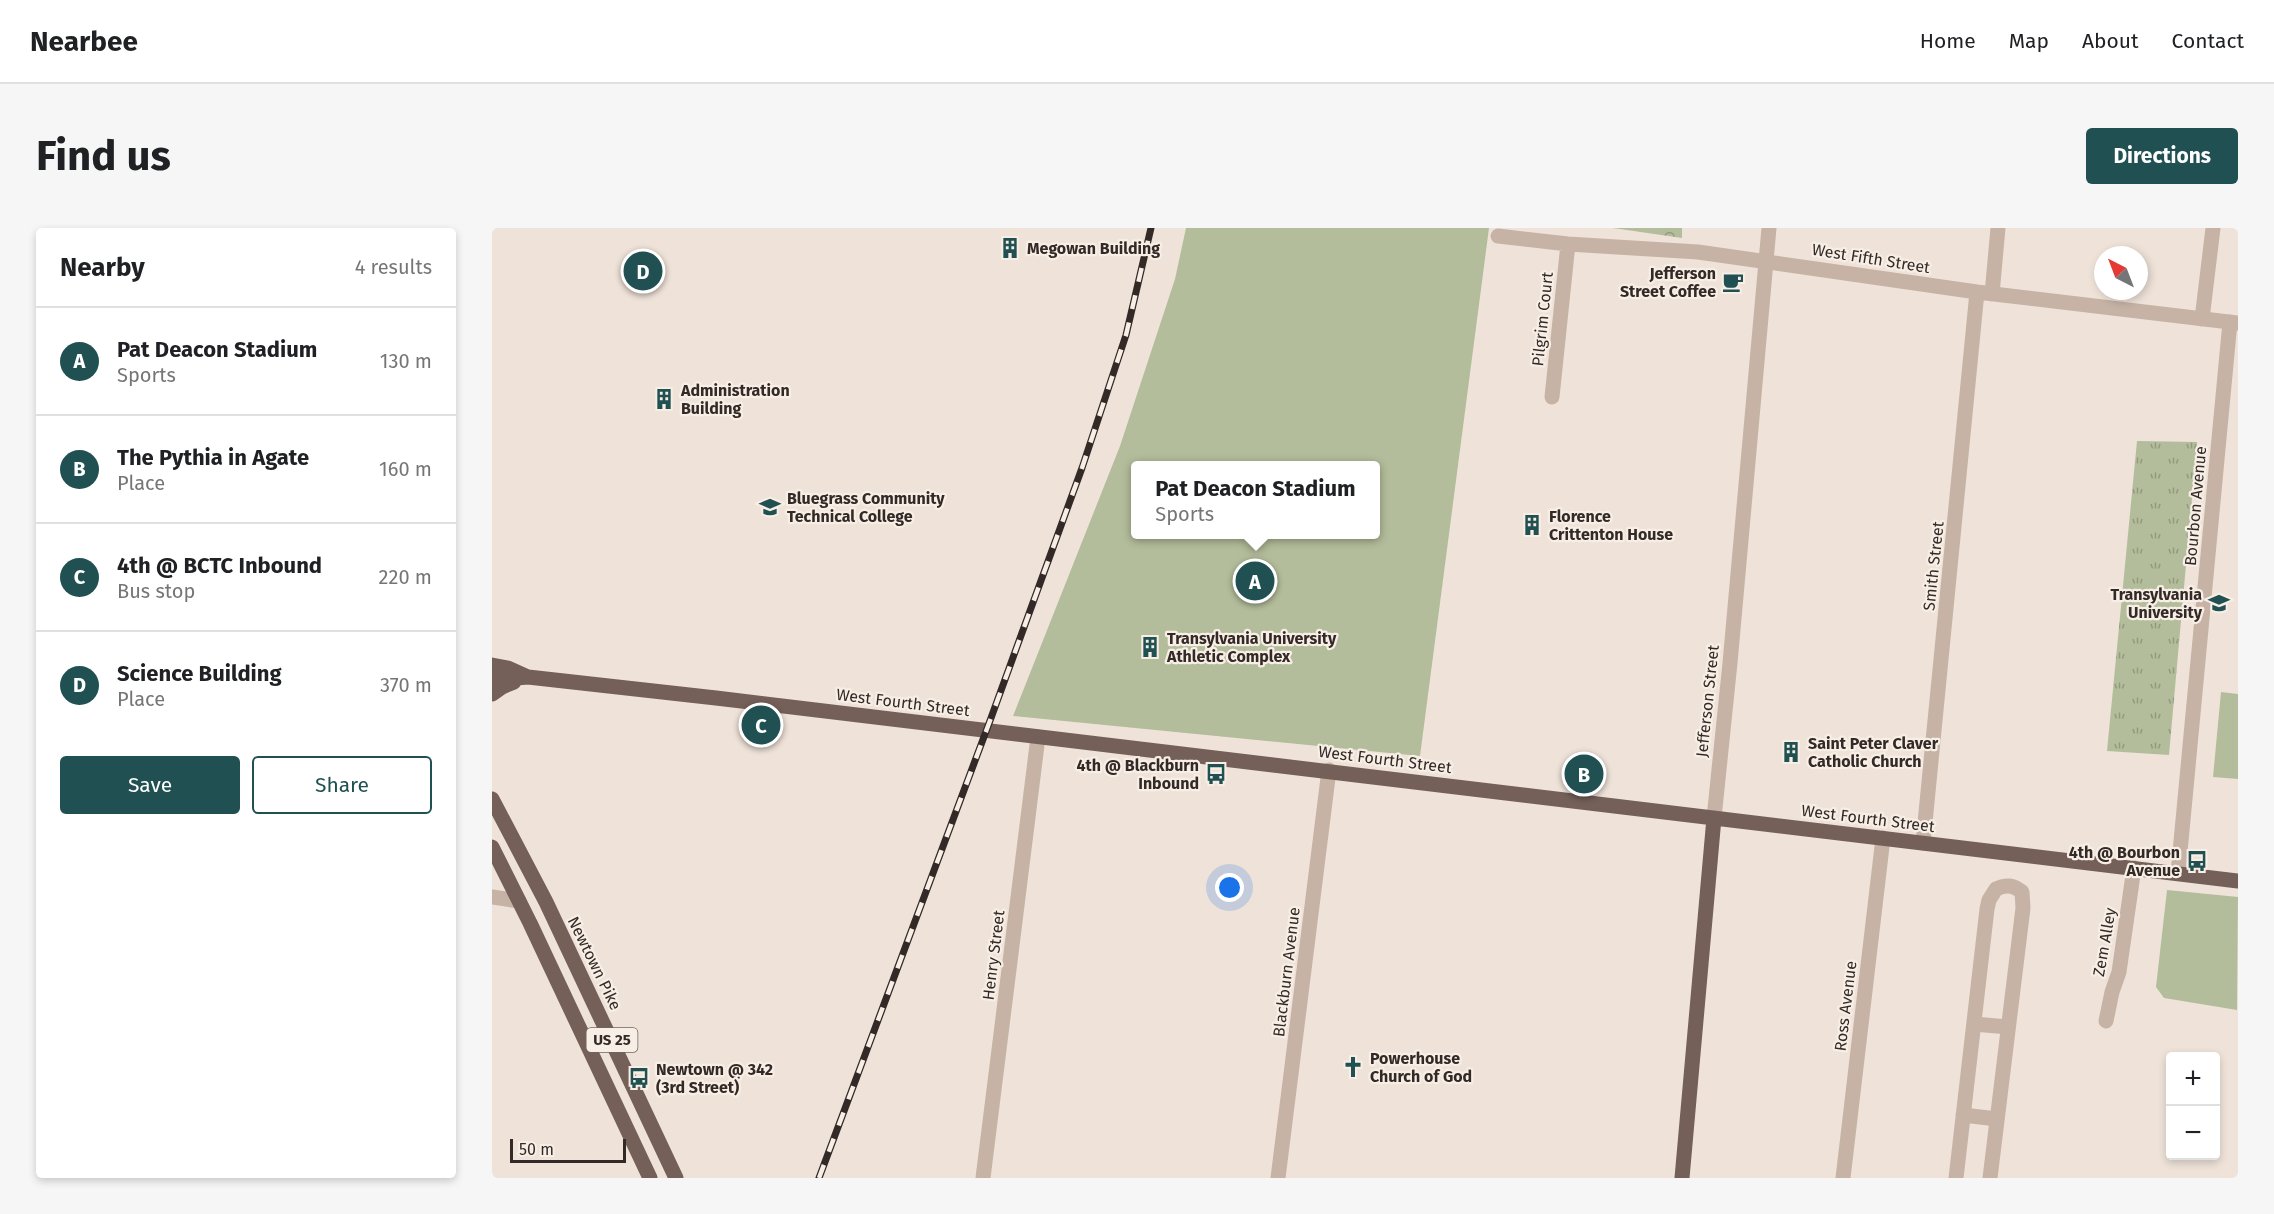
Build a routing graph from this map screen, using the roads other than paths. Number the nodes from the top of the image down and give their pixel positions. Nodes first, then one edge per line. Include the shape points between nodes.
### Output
1 (1769, 228) edge
2 (1998, 228) edge
3 (2213, 228) edge
4 (1498, 236) dead end
5 (1568, 244) junction
6 (1766, 261) junction
7 (1985, 293) junction
8 (2202, 319) junction
9 (2234, 323) edge
10 (1552, 397) dead end
11 (492, 665) edge
12 (528, 676) junction
13 (492, 680) edge
14 (492, 694) edge
15 (1038, 737) junction
16 (1329, 770) junction
17 (492, 799) edge
18 (1713, 818) junction
19 (1883, 838) junction
20 (1923, 843) junction
21 (492, 847) edge
22 (2134, 868) junction
23 (2178, 873) junction
24 (2238, 881) edge
25 (492, 897) edge
26 (519, 901) junction
27 (2106, 1021) dead end
28 (1974, 1023) junction
29 (2008, 1027) junction
30 (1964, 1115) junction
31 (1997, 1119) junction
32 (650, 1178) edge
33 (676, 1178) edge
34 (983, 1178) edge
35 (1278, 1178) edge
36 (1682, 1178) edge
37 (1843, 1178) edge
38 (1956, 1178) edge
39 (1990, 1178) edge

1 - 6 street, Jefferson Street
2 - 7 street, Smith Street
3 - 8 street
4 - 5 street, West Fifth Street
5 - 6 street, West Fifth Street via 1698,252
5 - 10 street, Pilgrim Court
6 - 7 street, West Fifth Street
6 - 18 street, Jefferson Street
7 - 8 street, West Fifth Street
7 - 20 street, Smith Street
8 - 9 street, West Fifth Street
9 - 23 street, Bourbon Avenue
11 - 12 main road, West Fourth Street
12 - 13 main road, West Fourth Street
12 - 14 main road
12 - 15 main road, West Fourth Street
15 - 16 main road, West Fourth Street
15 - 34 street, Henry Street
16 - 18 main road, West Fourth Street
16 - 35 street, Blackburn Avenue
17 - 33 main road, Newtown Pike / US 25 via 546,902
18 - 19 main road, West Fourth Street
18 - 36 main road, Jefferson Street
19 - 20 main road, West Fourth Street
19 - 37 street, Ross Avenue
20 - 22 main road, West Fourth Street
21 - 26 main road, US 25
22 - 23 main road, West Fourth Street
22 - 27 street, Zem Alley via 2119,972
23 - 24 main road, West Fourth Street
25 - 26 street
26 - 32 main road, US 25
28 - 29 street
28 - 29 street via 1989,900 1996,889 2015,886 2024,899
28 - 30 street
29 - 31 street
30 - 31 street
30 - 38 street
31 - 39 street

